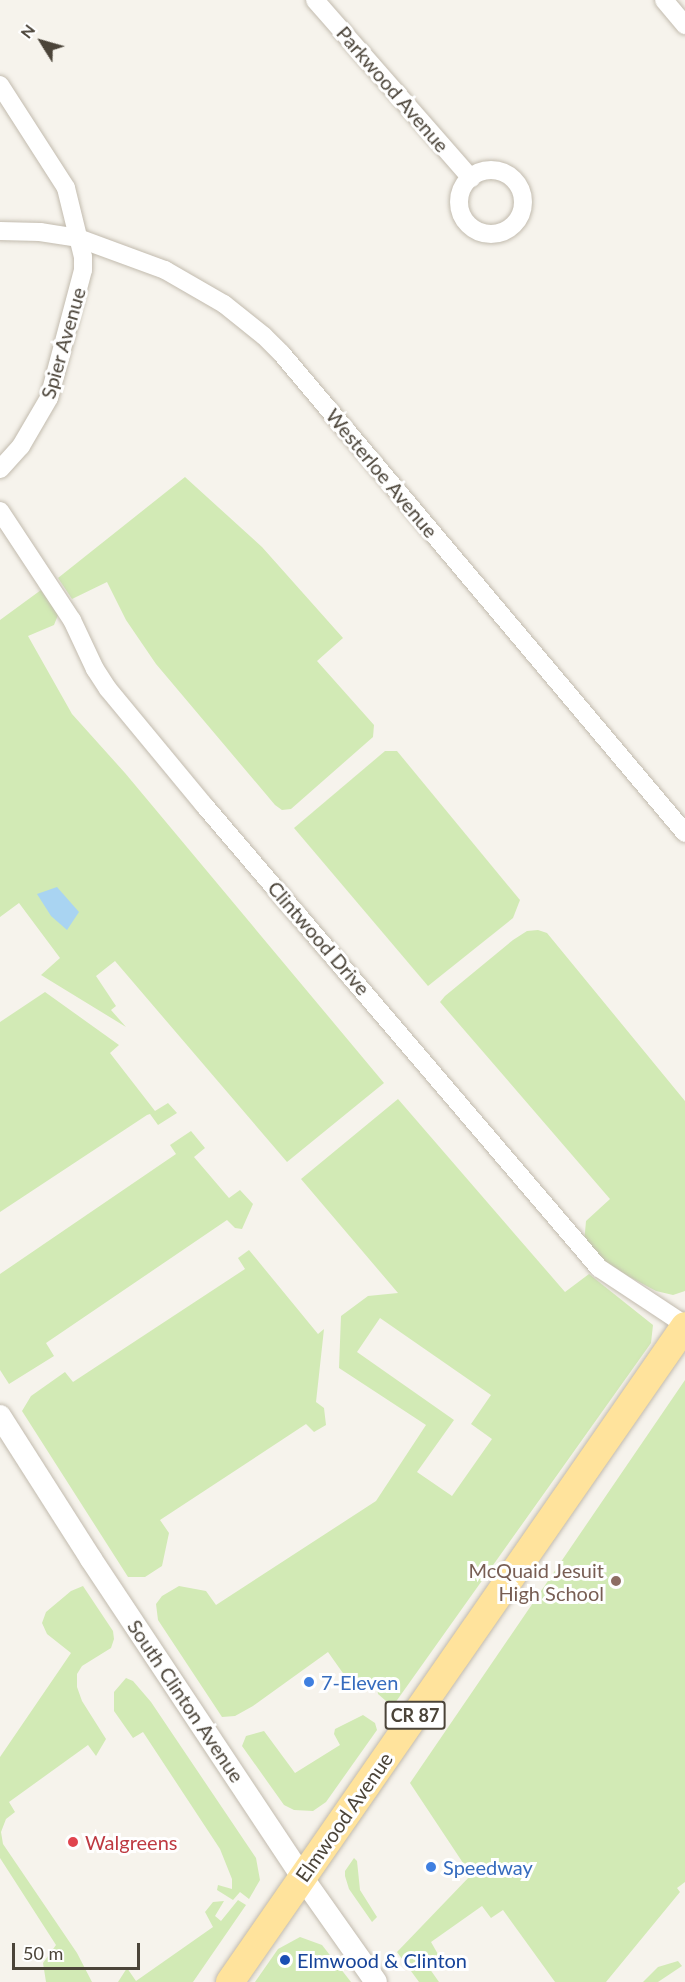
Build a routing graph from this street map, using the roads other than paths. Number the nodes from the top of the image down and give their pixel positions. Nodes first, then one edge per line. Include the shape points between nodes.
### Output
1 (315, 0) edge
2 (664, 0) edge
3 (685, 25) edge
4 (0, 85) edge
5 (471, 178) dead end
6 (0, 231) edge
7 (78, 238) junction
8 (0, 469) edge
9 (0, 511) edge
10 (685, 833) edge
11 (685, 1326) edge
12 (0, 1416) edge
13 (302, 1877) junction
14 (230, 1982) edge
15 (376, 1982) edge

1 - 5 street, Parkwood Avenue
2 - 3 street
4 - 7 street, Spier Avenue via 66,189
6 - 7 street, Westerloe Avenue
7 - 8 street, Spier Avenue via 83,257 81,284 49,398 21,446
7 - 10 street, Westerloe Avenue via 165,270 196,286 270,342
9 - 11 street, Clintwood Drive via 72,620 108,689 204,805 598,1268
11 - 13 main road, Elmwood Avenue / CR 87
12 - 13 street, South Clinton Avenue
13 - 14 main road, Elmwood Avenue / CR 87
13 - 15 street, South Clinton Avenue

